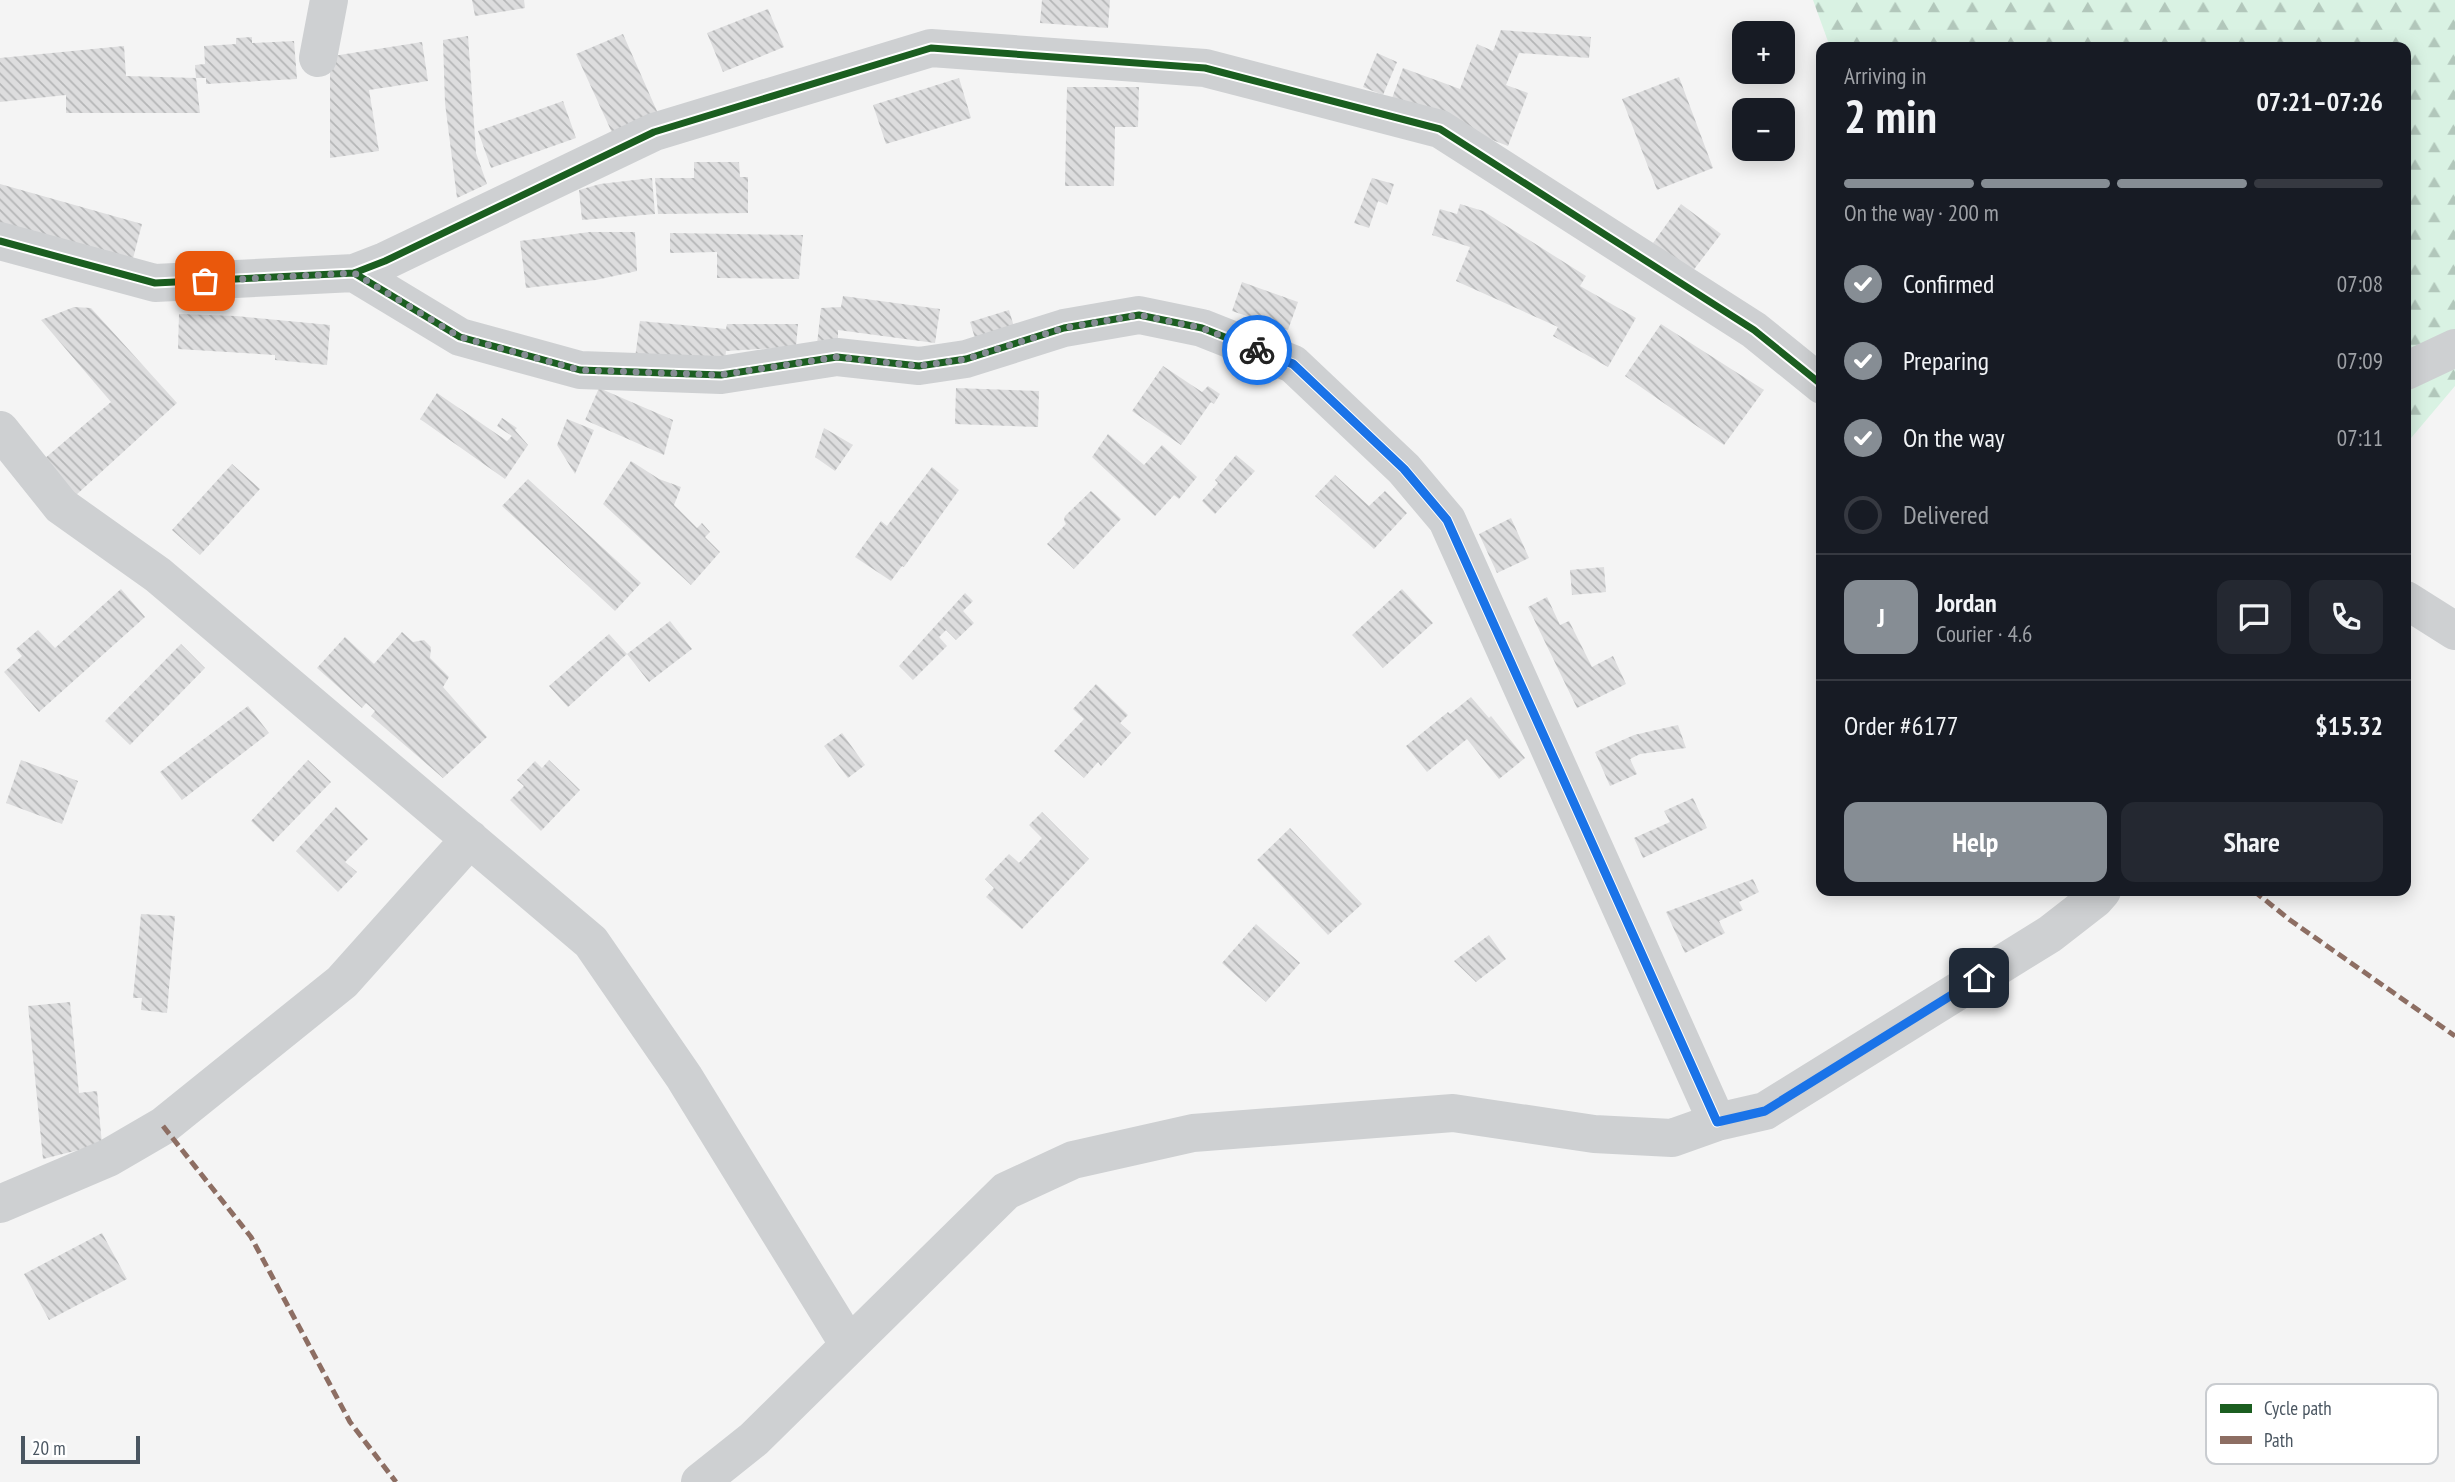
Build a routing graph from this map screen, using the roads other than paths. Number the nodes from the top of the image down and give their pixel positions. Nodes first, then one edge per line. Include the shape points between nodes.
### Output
1 (329, 0) edge
2 (318, 58) dead end
3 (0, 241) edge
4 (354, 273) junction
5 (2455, 348) edge
6 (2411, 369) edge
7 (1816, 380) edge
8 (0, 430) edge
9 (2411, 603) edge
10 (2455, 631) edge
11 (470, 839) junction
12 (2098, 896) edge
13 (1717, 1122) junction
14 (0, 1204) edge
15 (849, 1345) junction
16 (700, 1482) edge

1 - 2 street
3 - 4 street via 155,283
4 - 7 street via 654,132 931,48 1188,66 1440,129 1754,330
4 - 13 street via 460,337 580,370 720,375 837,357 919,366 966,359 1064,328 1139,315 1202,328 1293,364 1404,469 1447,520
5 - 6 street
8 - 11 street via 61,506 158,575
9 - 10 street
11 - 14 street via 342,982 163,1126 108,1158
11 - 15 street via 591,942 684,1077
12 - 13 street via 2050,934 1765,1111
13 - 15 street via 1672,1138 1594,1134 1453,1113 1193,1133 1073,1160 1006,1191
15 - 16 street via 754,1439

